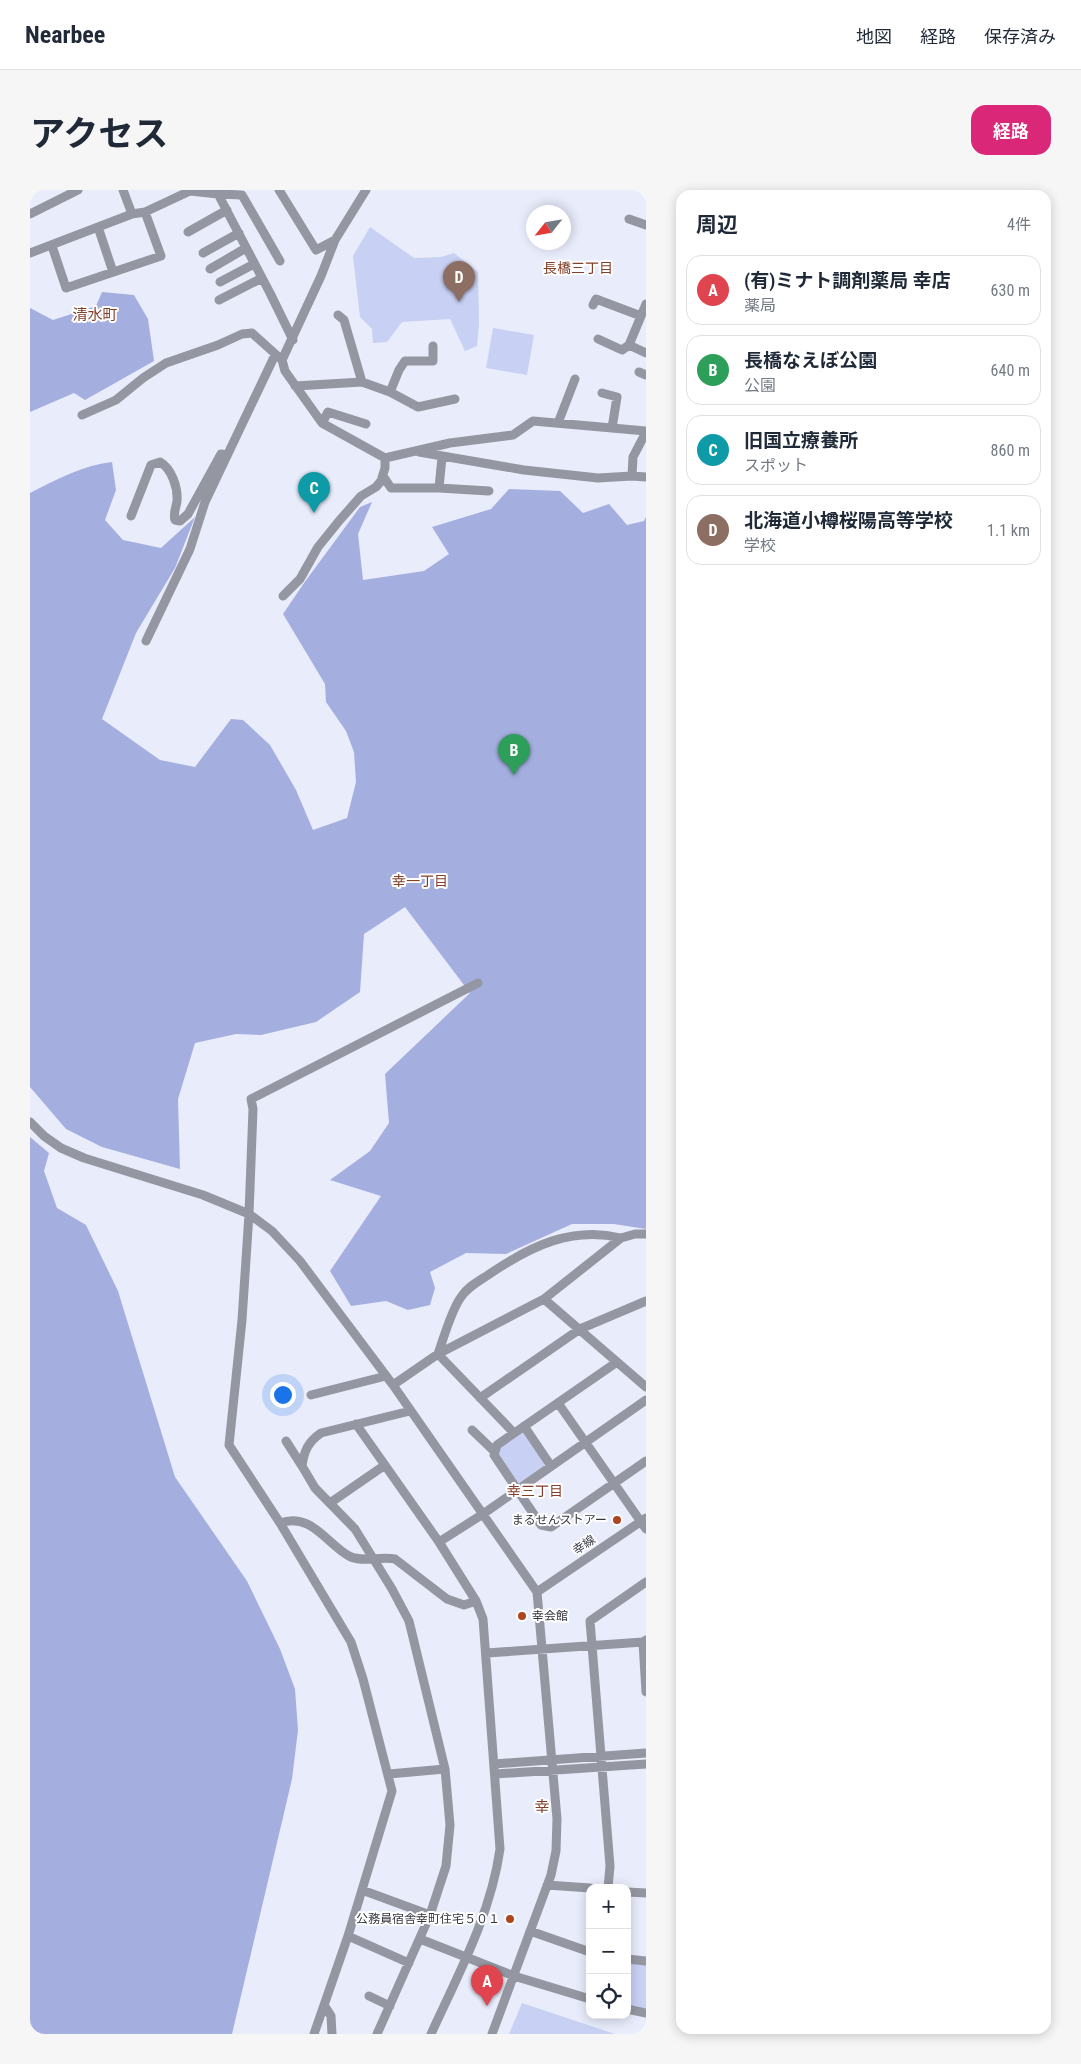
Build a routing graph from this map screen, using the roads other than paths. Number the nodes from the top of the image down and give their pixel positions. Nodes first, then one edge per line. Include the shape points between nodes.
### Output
1 (78, 190) edge
2 (123, 190) edge
3 (279, 190) edge
4 (366, 190) edge
5 (218, 194) junction
6 (228, 210) junction
7 (146, 212) junction
8 (30, 214) edge
9 (132, 214) junction
10 (629, 219) dead end
11 (646, 225) edge
12 (98, 227) junction
13 (188, 232) dead end
14 (239, 233) junction
15 (335, 240) junction
16 (52, 246) junction
17 (246, 248) junction
18 (30, 253) edge
19 (203, 253) dead end
20 (280, 261) dead end
21 (254, 264) junction
22 (210, 269) dead end
23 (113, 272) junction
24 (262, 278) junction
25 (220, 282) dead end
26 (219, 300) dead end
27 (646, 304) edge
28 (593, 306) dead end
29 (338, 315) dead end
30 (641, 316) junction
31 (598, 339) dead end
32 (293, 340) junction
33 (629, 345) junction
34 (434, 346) dead end
35 (646, 353) edge
36 (279, 357) junction
37 (575, 380) dead end
38 (362, 382) junction
39 (295, 386) junction
40 (390, 392) junction
41 (602, 393) dead end
42 (455, 399) dead end
43 (82, 415) dead end
44 (322, 423) junction
45 (558, 423) junction
46 (366, 424) dead end
47 (612, 428) junction
48 (646, 431) edge
49 (414, 451) junction
50 (226, 456) junction
51 (442, 457) junction
52 (385, 458) junction
53 (383, 476) junction
54 (632, 476) junction
55 (646, 477) edge
56 (439, 488) junction
57 (489, 491) dead end
58 (131, 516) dead end
59 (283, 596) dead end
60 (146, 641) dead end
61 (478, 983) dead end
62 (30, 1122) edge
63 (249, 1214) junction
64 (646, 1234) edge
65 (621, 1238) junction
66 (544, 1299) junction
67 (646, 1300) edge
68 (580, 1329) junction
69 (438, 1354) junction
70 (617, 1362) junction
71 (386, 1376) junction
72 (393, 1385) junction
73 (646, 1387) edge
74 (311, 1395) dead end
75 (480, 1398) junction
76 (646, 1400) edge
77 (558, 1403) junction
78 (410, 1411) junction
79 (356, 1424) junction
80 (524, 1426) junction
81 (472, 1430) dead end
82 (514, 1433) junction
83 (286, 1441) dead end
84 (585, 1442) junction
85 (495, 1452) junction
86 (646, 1461) edge
87 (385, 1465) junction
88 (302, 1466) junction
89 (551, 1466) junction
90 (614, 1483) junction
91 (517, 1490) junction
92 (330, 1503) junction
93 (483, 1514) junction
94 (280, 1523) junction
95 (644, 1523) edge
96 (439, 1542) junction
97 (372, 1558) junction
98 (646, 1582) edge
99 (536, 1592) junction
100 (476, 1601) junction
101 (644, 1641) edge
102 (592, 1645) junction
103 (542, 1649) junction
104 (487, 1652) junction
105 (646, 1692) edge
106 (646, 1752) edge
107 (601, 1756) junction
108 (646, 1764) edge
109 (551, 1765) junction
110 (602, 1766) junction
111 (494, 1769) junction
112 (445, 1770) junction
113 (389, 1774) junction
114 (608, 1884) edge
115 (547, 1885) junction
116 (586, 1888) edge
117 (362, 1890) junction
118 (631, 1892) edge
119 (646, 1894) edge
120 (430, 1915) junction
121 (530, 1931) junction
122 (348, 1936) junction
123 (420, 1939) junction
124 (586, 1951) edge
125 (466, 1958) junction
126 (631, 1959) edge
127 (646, 1961) edge
128 (409, 1963) junction
129 (514, 1976) junction
130 (368, 1996) dead end
131 (586, 1998) edge
132 (324, 2005) junction
133 (390, 2006) junction
134 (631, 2010) edge
135 (646, 2013) edge
136 (314, 2034) edge
137 (332, 2034) edge
138 (377, 2034) edge
139 (431, 2034) edge
140 (492, 2034) edge

1 - 8 street
2 - 9 street
3 - 15 street via 316,250
4 - 15 street
5 - 6 street
5 - 7 street via 190,191
5 - 20 street via 242,195
6 - 13 street
6 - 14 street
7 - 9 street
7 - 23 street via 161,256
9 - 12 street
10 - 11 street
12 - 16 street
12 - 23 street
14 - 17 street
14 - 19 street
15 - 32 street
16 - 18 street
16 - 23 street via 66,288
17 - 21 street
17 - 22 street
21 - 24 street
21 - 25 street
24 - 26 street
24 - 32 street
27 - 30 street
28 - 30 street via 596,299
29 - 38 street via 344,320
30 - 33 street
31 - 33 street via 622,350
32 - 36 street
33 - 35 street
34 - 40 street via 433,361 405,361
36 - 39 street
36 - 43 street via 252,333 242,334 166,363 116,400
36 - 50 street
37 - 45 street
38 - 39 street
38 - 40 street
39 - 44 street
40 - 42 street via 418,407
41 - 47 street via 617,396
44 - 46 street via 328,412
44 - 52 street
45 - 47 street
45 - 49 street via 534,420 513,435
47 - 48 street
48 - 54 street via 633,458
49 - 51 street
49 - 52 street
50 - 58 street via 221,454 188,514 180,521 175,520 174,515 177,491 165,464 151,464
50 - 60 street via 205,502 190,549
51 - 54 street via 588,477
51 - 56 street
52 - 53 street
53 - 56 street via 391,488
53 - 59 street via 376,487 361,496 318,546 300,578
54 - 55 street
56 - 57 street
61 - 63 street via 251,1099
62 - 63 street via 61,1148 84,1158 203,1195
63 - 71 street via 272,1231 300,1261
63 - 94 street via 229,1445
64 - 65 street
65 - 66 street
65 - 69 street via 574,1235 540,1244 510,1261 466,1290
66 - 68 street
66 - 69 street
67 - 68 street
68 - 70 street
68 - 75 street
69 - 72 street
69 - 75 street
70 - 73 street
70 - 77 street
71 - 72 street
71 - 74 street
72 - 78 street
75 - 82 street
76 - 84 street
77 - 80 street
77 - 84 street
78 - 79 street
78 - 93 street
79 - 87 street
79 - 88 street via 321,1433 312,1439 304,1450
80 - 82 street
80 - 89 street
81 - 85 street
82 - 85 street via 497,1445
83 - 88 street
84 - 89 street
84 - 90 street
85 - 91 street
86 - 90 street
87 - 92 street
87 - 96 street
88 - 92 street via 307,1477
89 - 91 street
90 - 91 street via 550,1527 541,1524
90 - 95 street
91 - 93 street
92 - 97 street via 354,1529
93 - 96 street
93 - 99 street
94 - 97 street via 292,1520 308,1524 350,1557
94 - 113 street via 352,1642
95 - 99 street, 幸線
96 - 100 street
97 - 100 street via 384,1556 395,1559 455,1603 464,1605
97 - 112 street via 409,1621
98 - 102 street via 590,1621
99 - 103 street
100 - 104 street via 483,1619
101 - 102 street
101 - 105 street
102 - 103 street
102 - 107 street
103 - 104 street
103 - 109 street
104 - 111 street
106 - 107 street
107 - 109 street
107 - 110 street
108 - 110 street
109 - 110 street
109 - 111 street
109 - 115 street via 557,1835
110 - 114 street via 610,1866
111 - 125 street via 500,1849 496,1876
112 - 113 street
112 - 120 street via 449,1849
113 - 117 street via 392,1791
115 - 116 street
115 - 121 street
117 - 120 street
117 - 122 street
118 - 119 street
120 - 123 street
121 - 124 street
121 - 129 street
122 - 128 street
122 - 132 street
123 - 125 street
123 - 128 street
125 - 129 street
125 - 139 street
126 - 127 street
128 - 133 street
129 - 131 street
129 - 140 street
130 - 133 street
132 - 136 street
132 - 137 street via 331,2016
133 - 138 street
134 - 135 street

